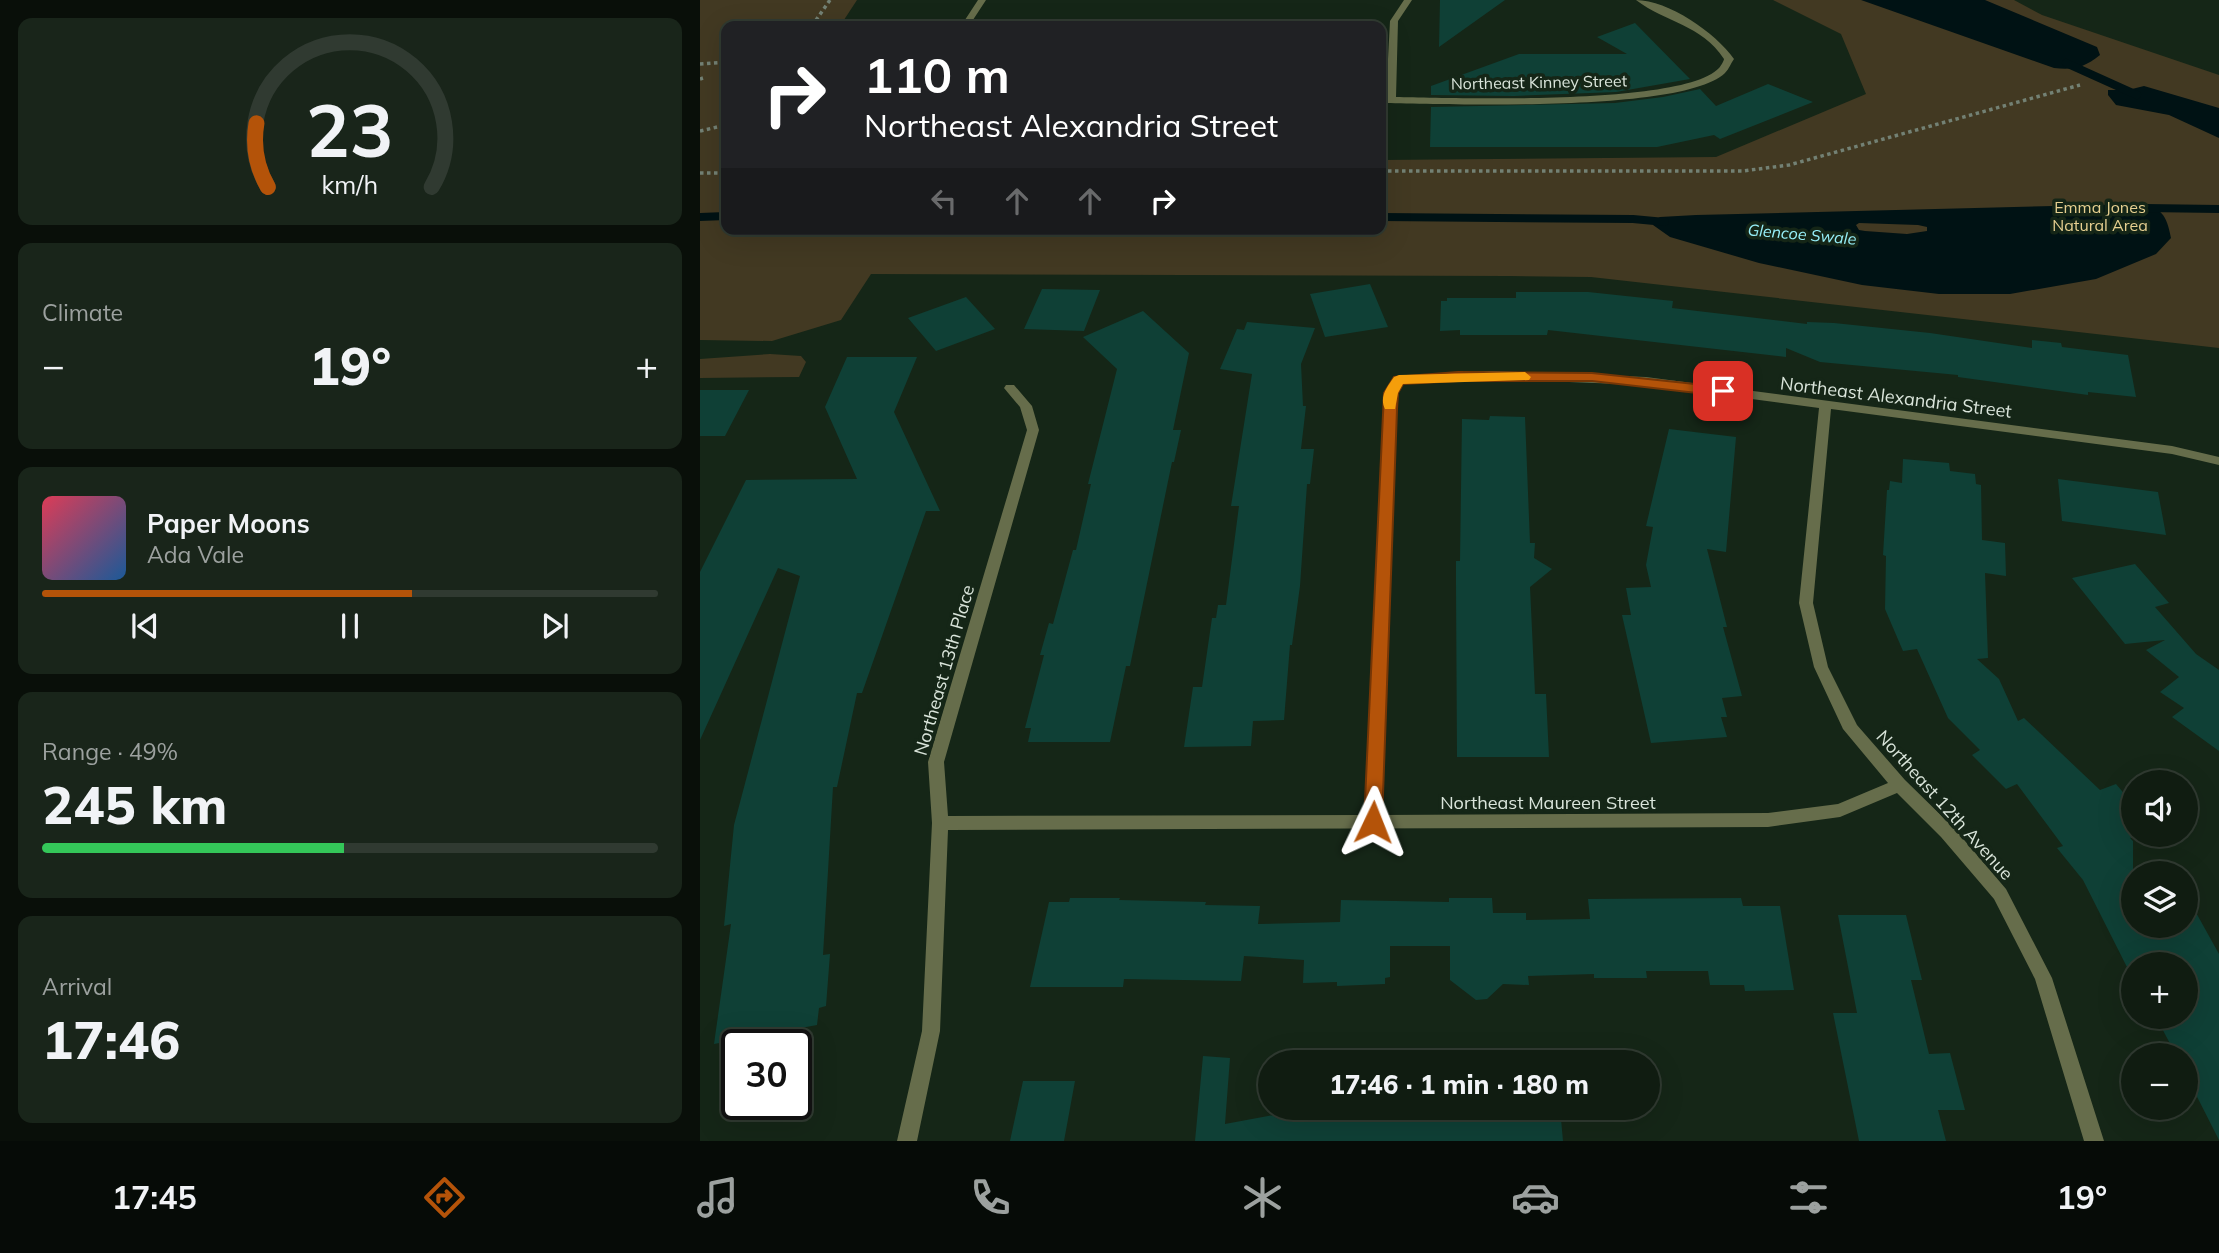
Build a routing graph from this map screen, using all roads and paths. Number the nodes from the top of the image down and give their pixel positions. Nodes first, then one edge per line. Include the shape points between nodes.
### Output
1 (830, 0) edge
2 (982, 0) edge
3 (1408, 0) edge
4 (1640, 0) edge
5 (816, 21) edge
6 (968, 21) edge
7 (721, 62) edge
8 (700, 64) edge
9 (2080, 85) dead end
10 (1386, 100) edge
11 (721, 126) edge
12 (700, 131) edge
13 (1386, 172) edge
14 (700, 173) edge
15 (721, 173) edge
16 (1010, 388) dead end
17 (1825, 405) junction
18 (2219, 461) edge
19 (1899, 785) junction
20 (1373, 822) junction
21 (940, 823) junction
22 (906, 1141) edge
23 (2094, 1141) edge

1 - 5 path
2 - 6 street
3 - 10 street via 1394,21
4 - 10 street, Northeast Kinney Street via 1705,33 1724,48 1729,59 1722,72 1695,85 1646,95
7 - 8 path
9 - 13 path via 1789,165 1743,171
11 - 12 path
14 - 15 path
16 - 21 street, Northeast 13th Place via 1026,406 1033,430 936,762
17 - 18 street, Northeast Alexandria Street via 2172,450
17 - 19 street, Northeast 12th Avenue via 1806,603 1821,667 1851,729
17 - 20 street, Northeast Alexandria Street via 1592,377 1399,380 1391,393 1390,409
19 - 20 street, Northeast Maureen Street via 1839,810 1768,820
19 - 23 street, Northeast 12th Avenue via 2000,894 2043,978
20 - 21 street, Northeast Maureen Street
21 - 22 street, Northeast 13th Place via 932,1031

